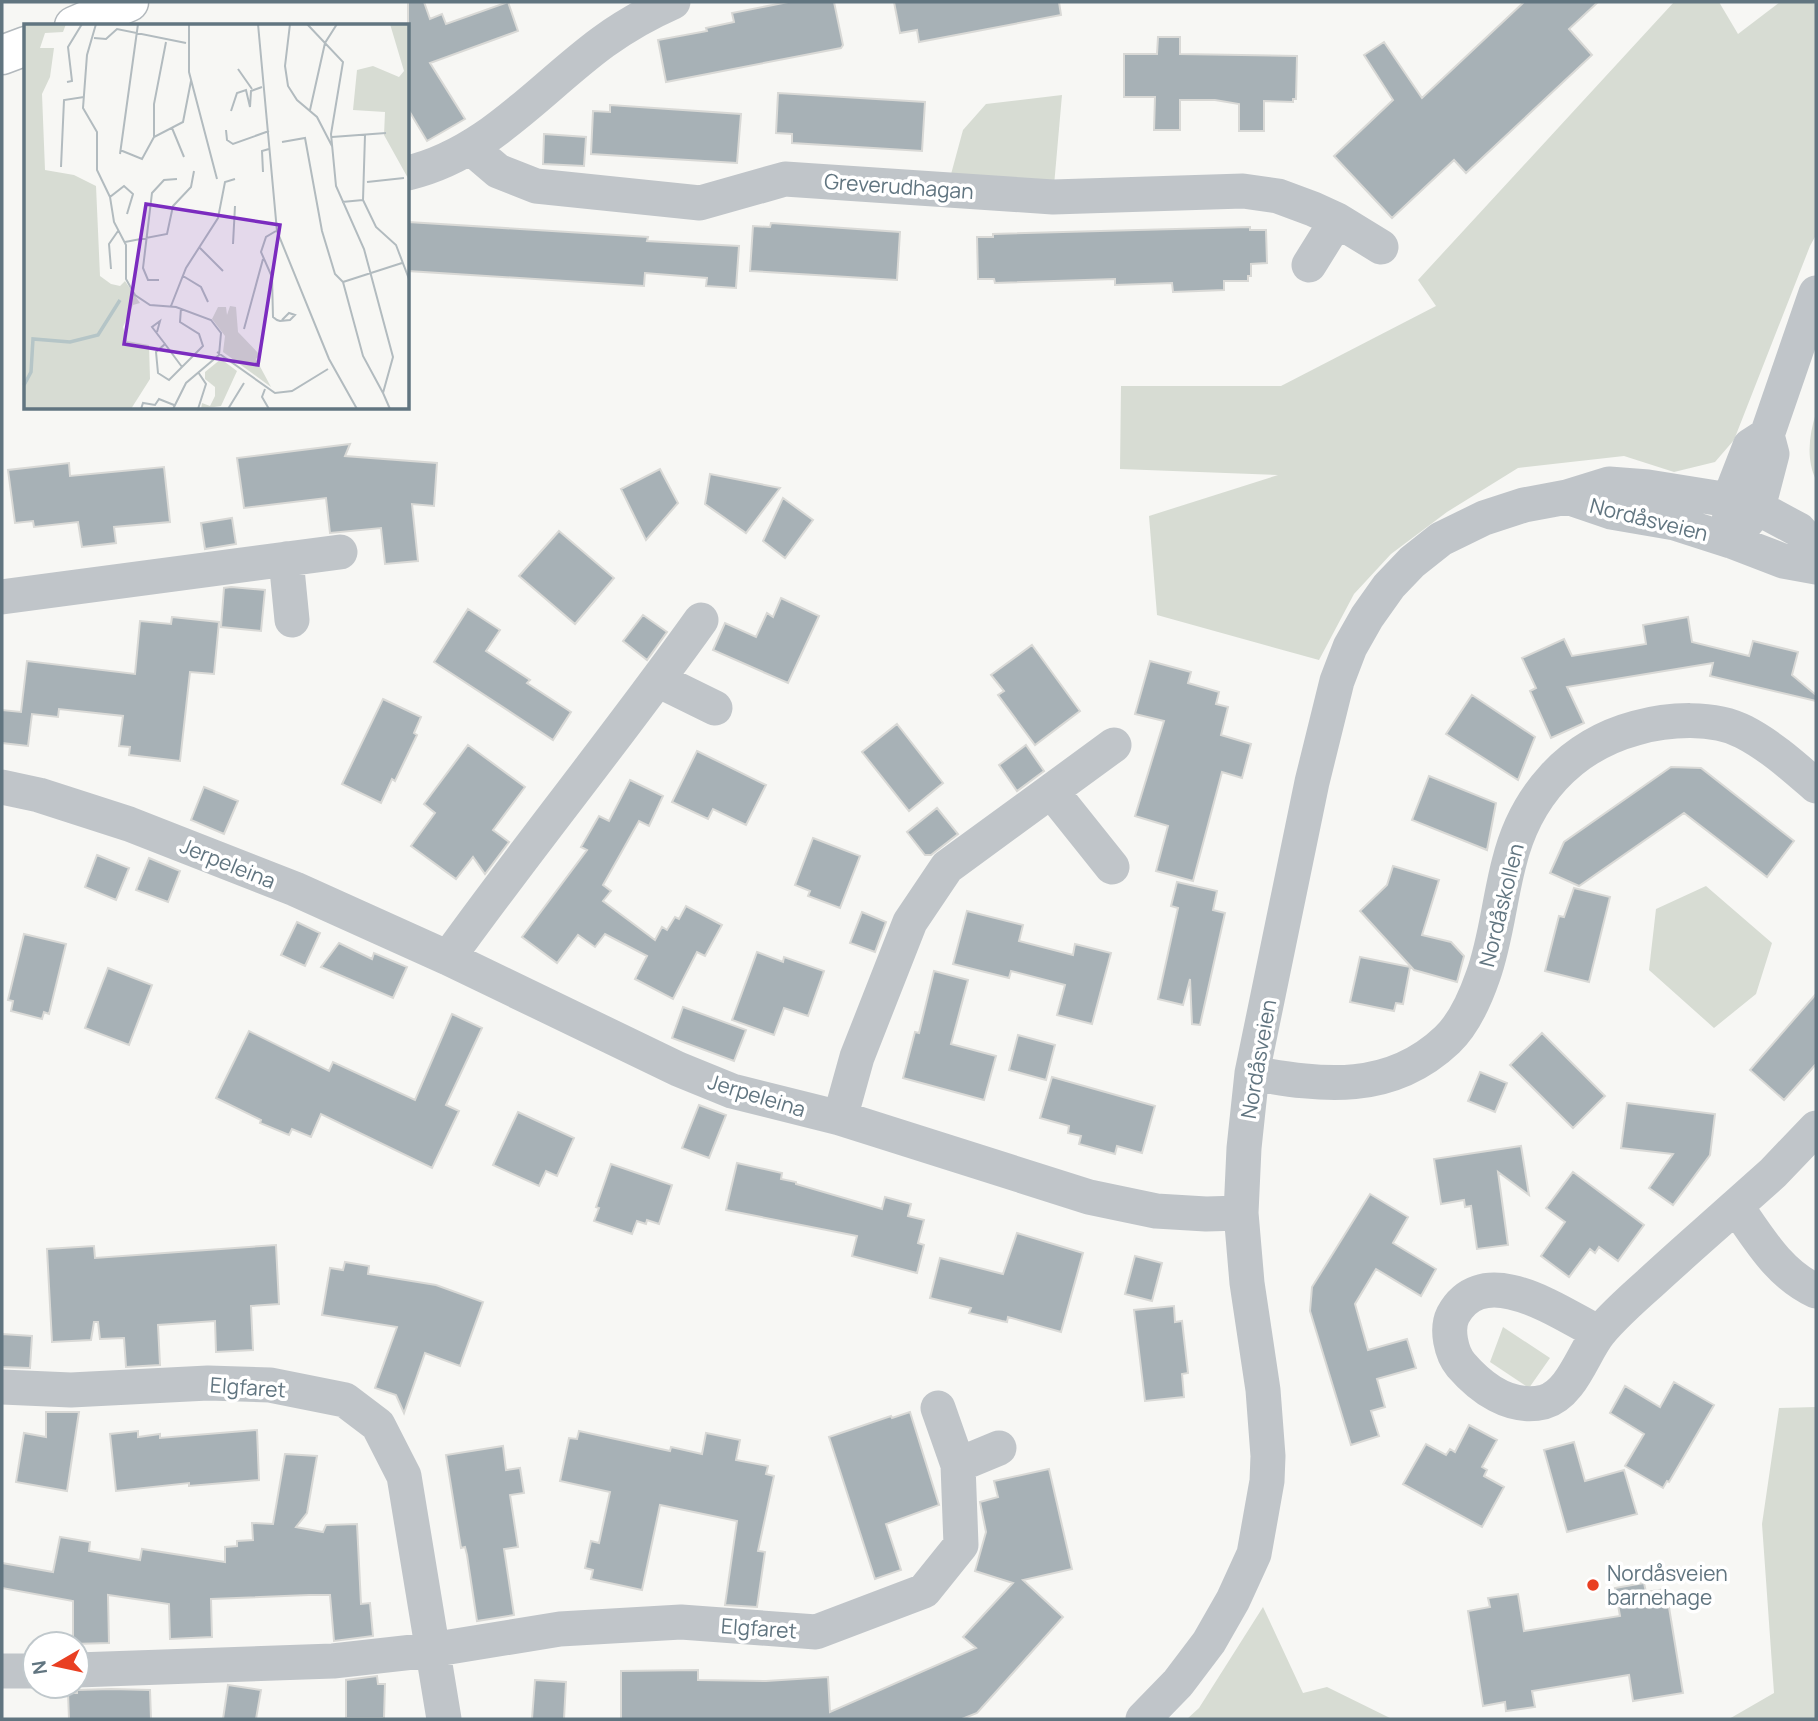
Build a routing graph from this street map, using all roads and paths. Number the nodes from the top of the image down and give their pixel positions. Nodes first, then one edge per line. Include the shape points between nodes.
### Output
1 (129, 2) edge
2 (673, 2) edge
3 (84, 24) edge
4 (24, 47) edge
5 (2, 55) edge
6 (471, 148) junction
7 (410, 172) edge
8 (1337, 220) junction
9 (1381, 247) dead end
10 (1310, 265) dead end
11 (1816, 293) edge
12 (1567, 497) junction
13 (1744, 504) junction
14 (1731, 541) junction
15 (1816, 550) edge
16 (340, 552) dead end
17 (286, 559) junction
18 (1816, 567) edge
19 (2, 597) edge
20 (292, 620) dead end
21 (701, 620) dead end
22 (658, 680) junction
23 (715, 708) dead end
24 (1114, 745) dead end
25 (1816, 786) edge
26 (2, 787) edge
27 (1052, 792) junction
28 (1112, 867) dead end
29 (448, 958) junction
30 (1252, 1073) junction
31 (840, 1118) junction
32 (1816, 1128) edge
33 (1736, 1206) junction
34 (1241, 1213) junction
35 (1816, 1291) edge
36 (1599, 1333) dead end
37 (2, 1387) edge
38 (938, 1408) dead end
39 (999, 1448) dead end
40 (958, 1465) junction
41 (431, 1650) junction
42 (91, 1670) edge
43 (2, 1671) edge
44 (21, 1671) edge
45 (444, 1719) edge
46 (1143, 1719) edge

1 - 3 main road
2 - 6 street via 601,43
4 - 5 main road
6 - 7 street
6 - 8 street, Greverudhagan via 498,171 536,186 700,203 785,179 1053,197 1243,191 1279,196
8 - 9 street, Greverudhagan
8 - 10 street
11 - 13 street via 1767,435 1750,446
12 - 13 street, Nordåsveien via 1609,484
12 - 14 street, Nordåsveien
12 - 30 street, Nordåsveien via 1484,518 1441,540 1388,586 1356,637 1337,681 1312,782
13 - 14 street
13 - 15 street, Nordåsveien via 1799,530
14 - 18 street, Nordåsveien via 1783,561
16 - 17 street
17 - 19 street
17 - 20 street
21 - 22 street
22 - 23 street
22 - 29 street
24 - 27 street
25 - 30 street, Nordåskollen via 1743,731 1681,720 1611,734 1569,762 1536,797 1509,862 1490,954 1476,995 1448,1039 1427,1057 1374,1080 1317,1083
26 - 29 street, Jerpeleina via 39,794 129,824 295,889
27 - 28 street
27 - 31 street via 947,867 910,922 857,1057
29 - 31 street, Jerpeleina via 678,1069 721,1086
30 - 34 street, Nordåsveien
31 - 34 street, Jerpeleina via 1089,1197 1156,1211
32 - 33 street
33 - 35 street via 1789,1276
33 - 36 street
34 - 46 street, Nordåsveien via 1268,1456 1254,1554 1209,1642
37 - 41 street, Elgfaret via 71,1390 208,1383 270,1385 345,1400 378,1425 404,1476
38 - 40 street, Elgfaret
39 - 40 street
40 - 41 street, Elgfaret via 961,1545 924,1591 816,1632 681,1622 560,1629
41 - 42 street, Elgfaret via 333,1661
41 - 45 street, Elgfaret
43 - 44 street

